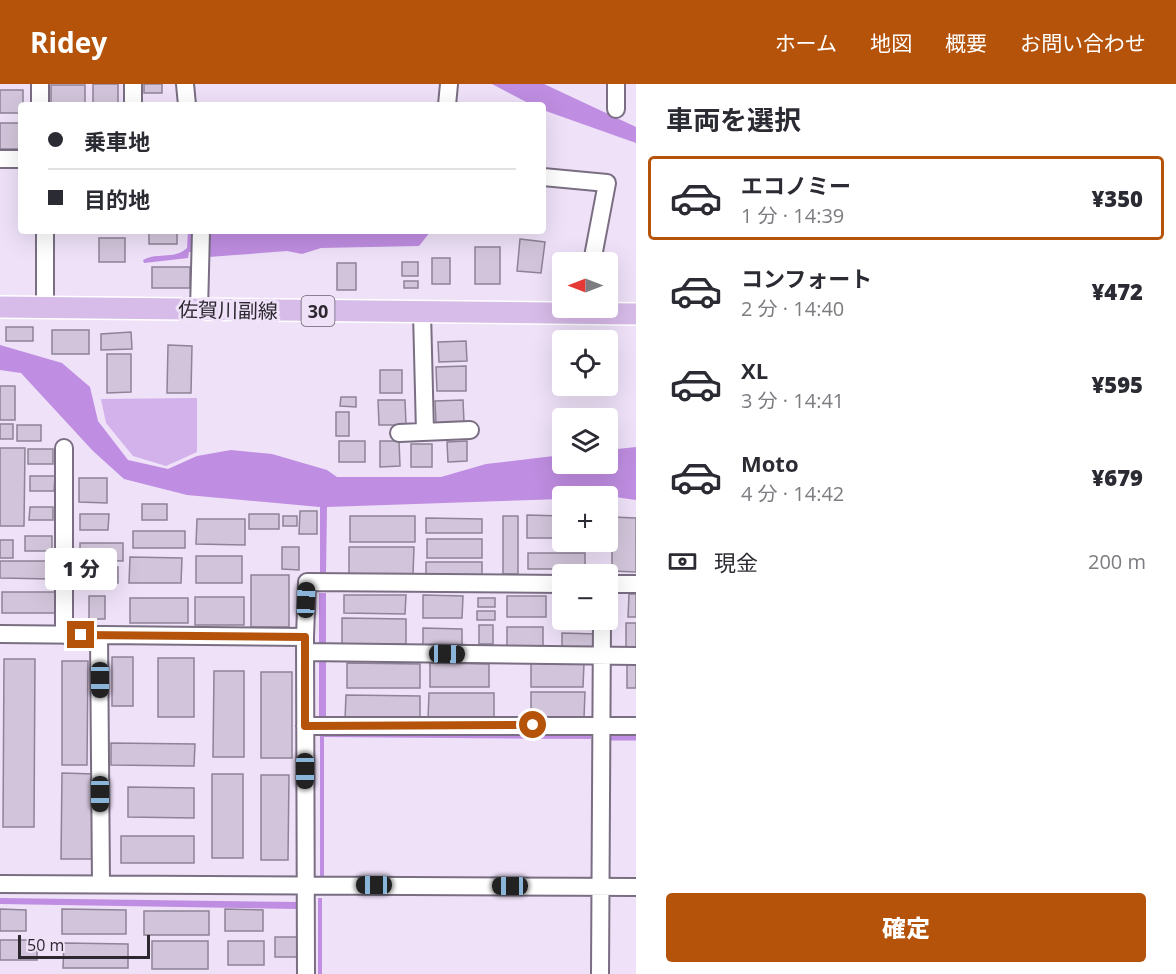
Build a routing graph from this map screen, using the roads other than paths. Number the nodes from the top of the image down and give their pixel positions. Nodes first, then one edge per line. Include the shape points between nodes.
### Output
1 (40, 84) edge
2 (133, 84) edge
3 (185, 84) edge
4 (449, 84) edge
5 (616, 84) edge
6 (40, 102) edge
7 (133, 102) edge
8 (187, 102) edge
9 (447, 102) edge
10 (616, 109) dead end
11 (0, 159) edge
12 (18, 159) edge
13 (546, 177) edge
14 (45, 234) edge
15 (201, 234) edge
16 (594, 252) edge
17 (0, 308) edge
18 (45, 308) junction
19 (199, 310) junction
20 (552, 311) edge
21 (618, 311) edge
22 (635, 311) edge
23 (422, 312) junction
24 (470, 430) dead end
25 (425, 432) junction
26 (399, 433) dead end
27 (64, 448) dead end
28 (552, 584) edge
29 (618, 584) edge
30 (636, 584) edge
31 (602, 630) edge
32 (0, 634) edge
33 (64, 635) junction
34 (99, 635) junction
35 (305, 645) junction
36 (602, 656) junction
37 (636, 656) edge
38 (601, 725) junction
39 (305, 726) junction
40 (636, 726) edge
41 (0, 884) edge
42 (101, 884) junction
43 (305, 885) junction
44 (601, 886) junction
45 (636, 887) edge
46 (306, 974) edge
47 (600, 974) edge

1 - 6 street
2 - 7 street
3 - 8 street
4 - 9 street
5 - 10 street
11 - 12 street
13 - 16 street via 607,183
14 - 18 street
15 - 19 street
17 - 18 main road, 佐賀川副線 / 30
18 - 19 main road, 佐賀川副線 / 30
19 - 23 main road, 佐賀川副線 / 30
20 - 23 main road, 佐賀川副線 / 30
21 - 22 main road, 佐賀川副線 / 30
23 - 25 street
24 - 25 street
25 - 26 street
27 - 33 street
28 - 35 street via 307,582
29 - 30 street
31 - 36 street
32 - 33 street
33 - 34 street
34 - 35 street
34 - 42 street
35 - 36 street via 336,653
35 - 39 street
36 - 37 street
36 - 38 street
38 - 39 street
38 - 40 street
38 - 44 street
39 - 43 street
41 - 42 street
42 - 43 street
43 - 44 street
43 - 46 street
44 - 45 street
44 - 47 street

